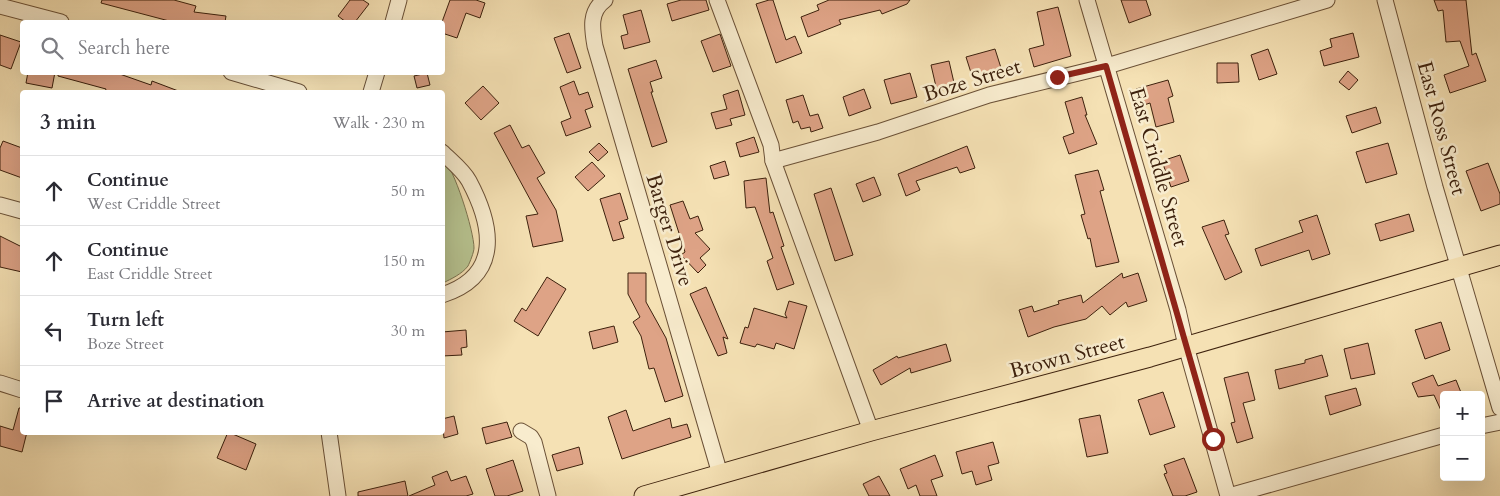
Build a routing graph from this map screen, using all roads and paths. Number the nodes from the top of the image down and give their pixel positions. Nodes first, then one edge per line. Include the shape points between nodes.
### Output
1 (400, 0) edge
2 (605, 0) edge
3 (717, 0) edge
4 (1087, 0) edge
5 (1327, 0) edge
6 (1385, 0) edge
7 (0, 6) edge
8 (53, 20) edge
9 (394, 20) edge
10 (1106, 66) junction
11 (241, 75) edge
12 (377, 75) edge
13 (293, 90) edge
14 (372, 90) edge
15 (445, 155) edge
16 (773, 161) junction
17 (0, 205) edge
18 (20, 210) edge
19 (1500, 255) edge
20 (1459, 267) junction
21 (445, 294) edge
22 (1186, 346) junction
23 (0, 383) edge
24 (20, 389) edge
25 (1500, 408) edge
26 (1500, 422) edge
27 (1485, 425) edge
28 (521, 431) dead end
29 (871, 431) junction
30 (329, 435) edge
31 (1440, 436) edge
32 (720, 474) junction
33 (338, 496) edge
34 (548, 496) edge
35 (644, 496) edge
36 (1228, 496) edge

1 - 9 street
2 - 32 street, Barger Drive via 595,9 592,20 595,46
3 - 16 street via 771,145
4 - 10 street, East Criddle Street
5 - 10 street, Boze Street
6 - 20 street, East Ross Street
7 - 8 street
10 - 16 street, Boze Street via 988,95 878,132
10 - 22 street, East Criddle Street
11 - 13 street
12 - 14 street
15 - 21 street via 468,181 487,230 489,246 483,267 467,283
16 - 29 street
17 - 18 street
19 - 20 main road, Brown Street
20 - 22 main road, Brown Street
20 - 25 street, East Ross Street
22 - 29 main road, Brown Street
22 - 36 street, East Criddle Street
23 - 24 street
26 - 27 street
28 - 34 street via 534,442
29 - 32 main road, Brown Street
30 - 33 street
31 - 36 street
32 - 35 main road, Brown Street

